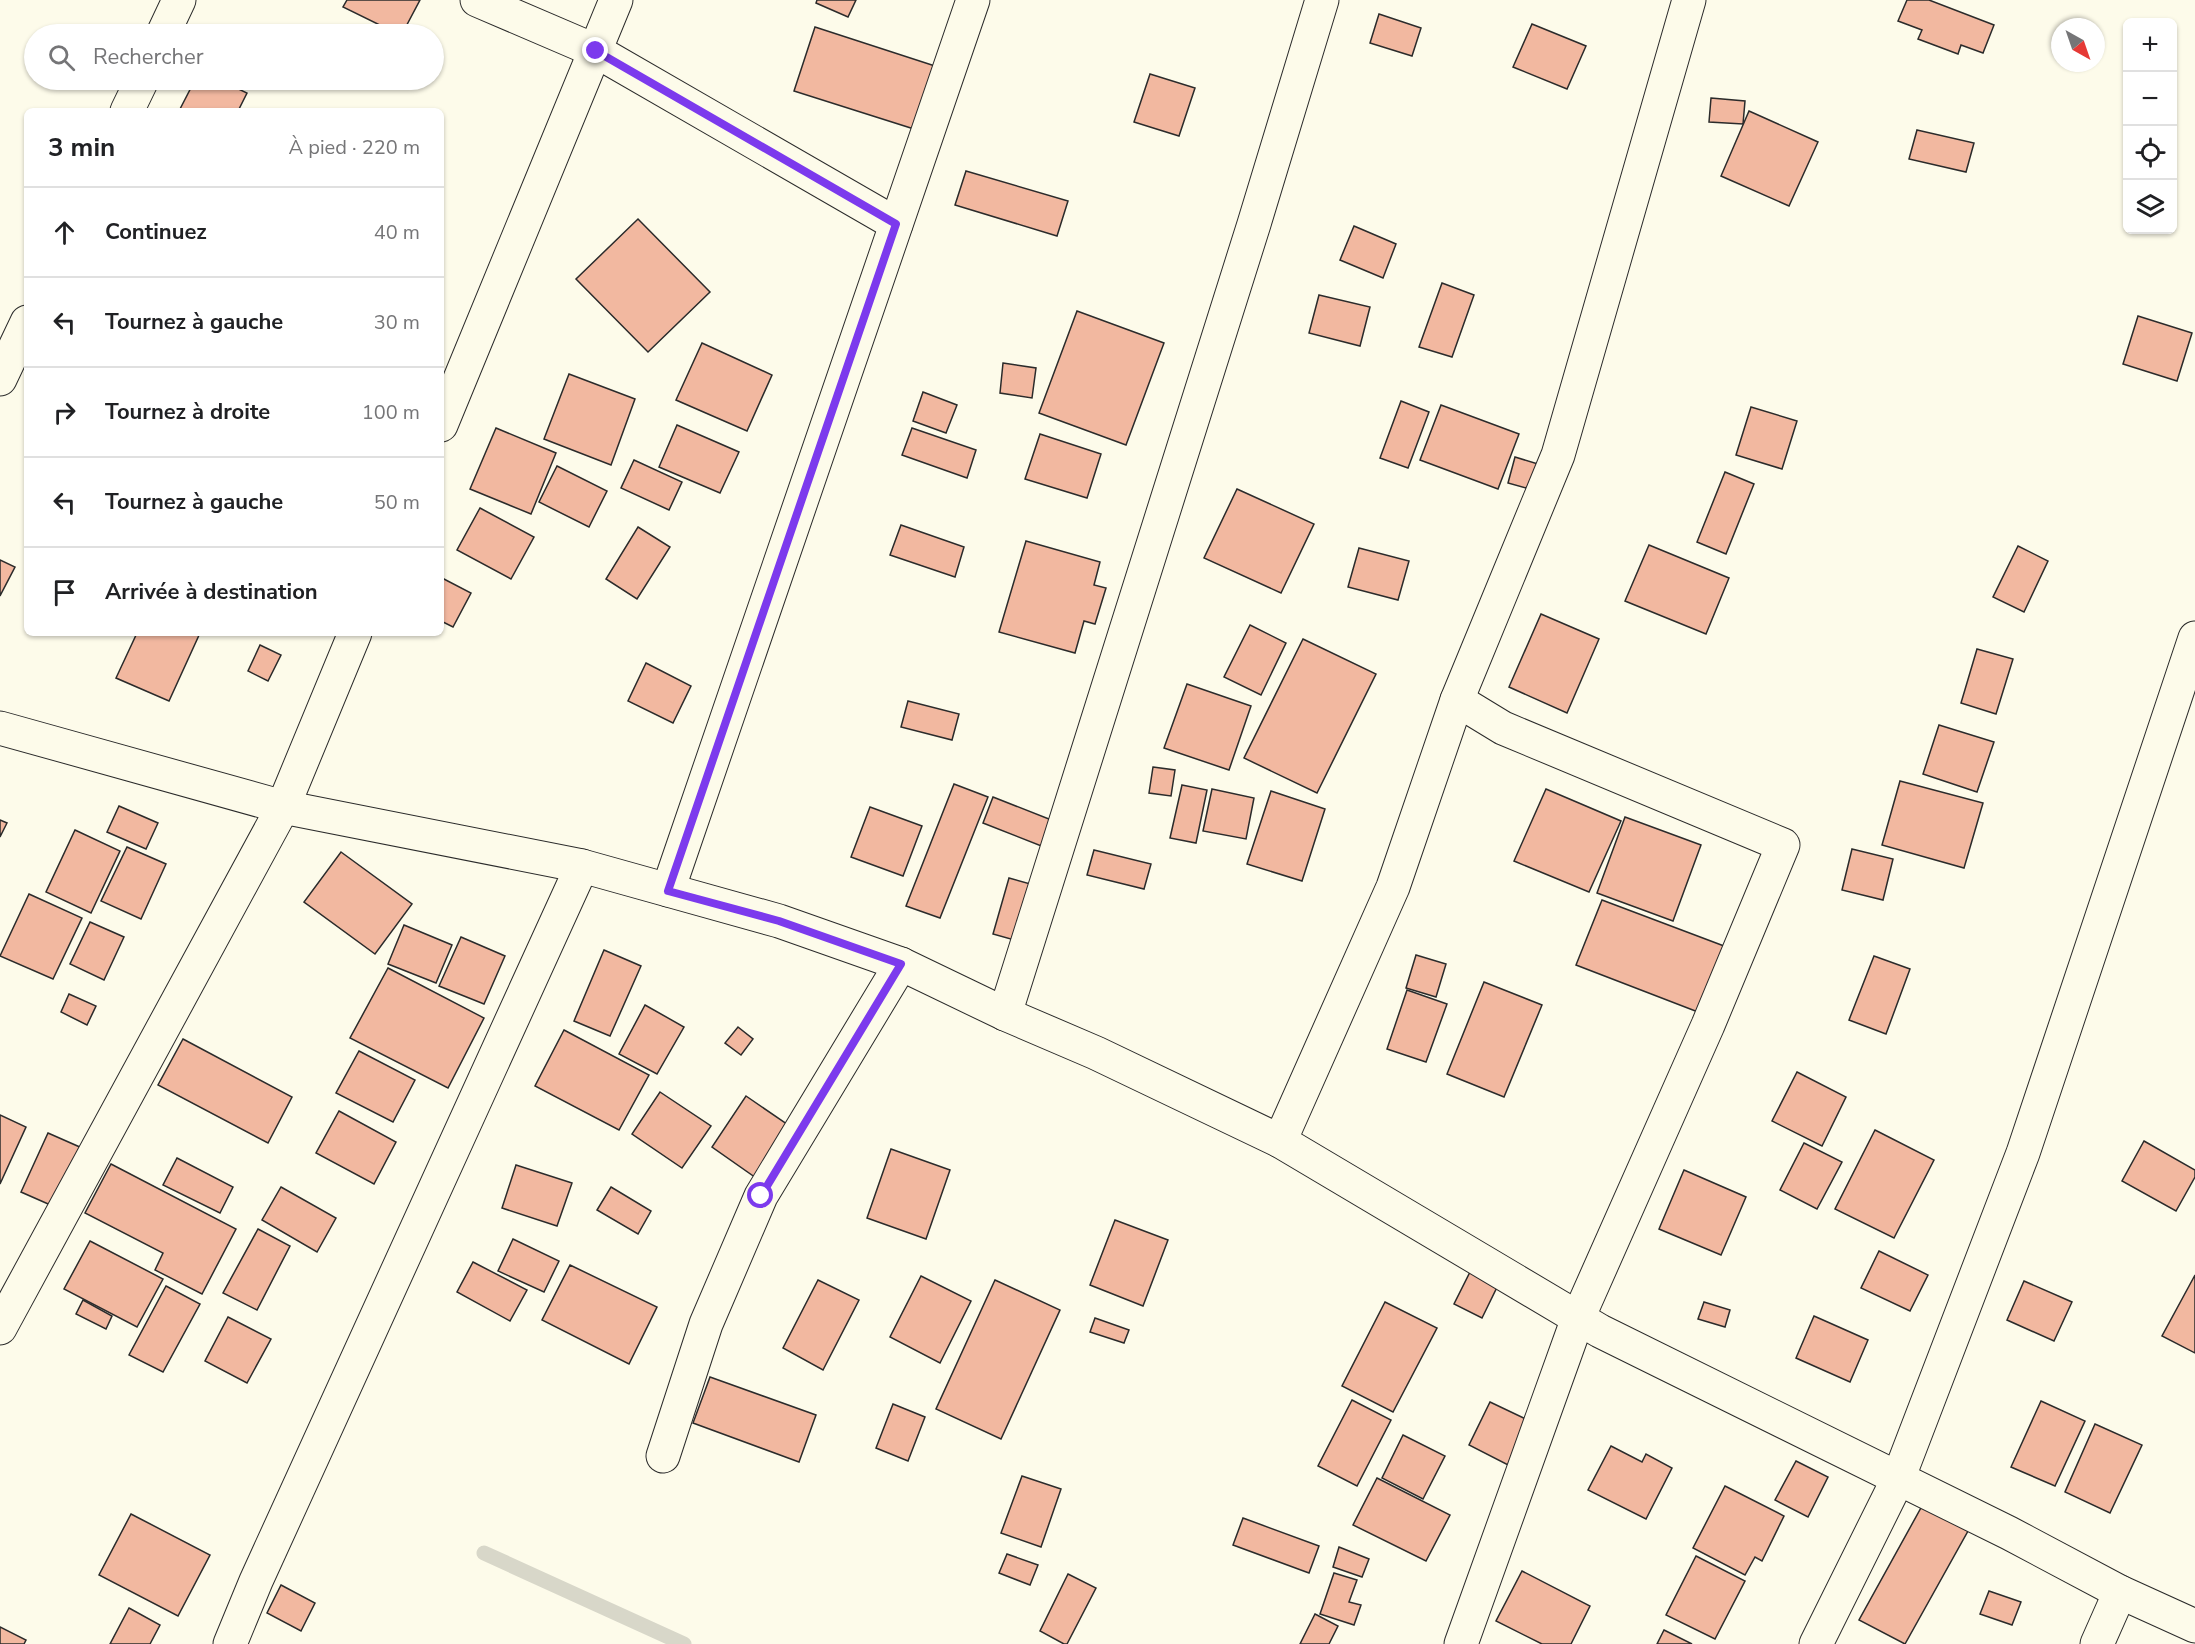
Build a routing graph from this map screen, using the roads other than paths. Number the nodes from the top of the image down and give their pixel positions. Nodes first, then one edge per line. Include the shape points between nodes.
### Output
1 (179, 0) edge
2 (477, 0) edge
3 (616, 0) edge
4 (973, 0) edge
5 (1322, 0) edge
6 (1689, 0) edge
7 (168, 24) edge
8 (596, 51) junction
9 (137, 90) edge
10 (128, 108) edge
11 (896, 224) junction
12 (24, 328) edge
13 (0, 380) edge
14 (444, 418) edge
15 (354, 636) edge
16 (2195, 638) edge
17 (1457, 700) junction
18 (0, 728) edge
19 (283, 807) junction
20 (582, 866) junction
21 (668, 891) junction
22 (901, 964) junction
23 (1005, 1014) junction
24 (1280, 1141) junction
25 (1578, 1318) junction
26 (0, 1328) edge
27 (663, 1456) dead end
28 (1898, 1479) junction
29 (2120, 1592) junction
30 (2195, 1626) edge
31 (230, 1644) edge
32 (1461, 1644) edge
33 (1816, 1644) edge
34 (2097, 1644) edge

1 - 7 street
2 - 8 street
3 - 8 street
4 - 11 street
5 - 23 street
6 - 17 street via 1558,455
8 - 11 street
8 - 14 street
9 - 10 street
11 - 21 street
12 - 13 street
15 - 19 street
16 - 28 street via 2023,1154
17 - 24 street via 1394,887
17 - 25 street via 1503,728 1784,844
18 - 19 street
19 - 20 street
19 - 26 street
20 - 21 street
20 - 31 street
21 - 22 street via 779,921
22 - 23 street
22 - 27 street via 761,1196 706,1324
23 - 24 street
24 - 25 street
25 - 28 street
25 - 32 street
28 - 29 street
28 - 33 street
29 - 30 street
29 - 34 street

